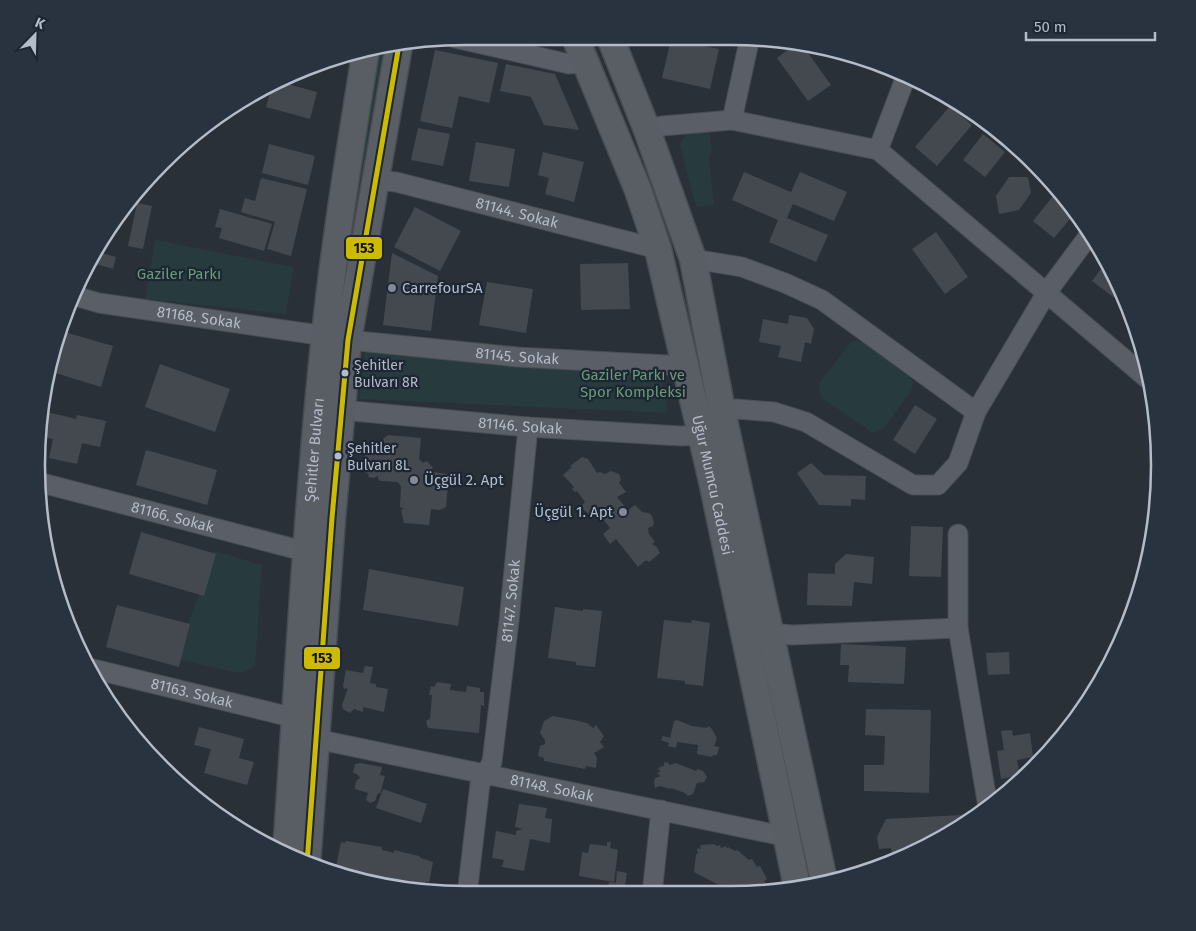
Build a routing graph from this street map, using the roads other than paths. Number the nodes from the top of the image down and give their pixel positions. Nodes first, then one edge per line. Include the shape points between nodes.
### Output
1 (486, 45) edge
2 (579, 45) edge
3 (613, 45) edge
4 (748, 46) edge
5 (398, 51) edge
6 (365, 57) edge
7 (586, 62) junction
8 (904, 83) edge
9 (732, 120) junction
10 (647, 130) junction
11 (878, 150) junction
12 (376, 180) junction
13 (1085, 240) edge
14 (658, 249) junction
15 (693, 259) junction
16 (1047, 292) junction
17 (80, 298) edge
18 (337, 338) junction
19 (686, 366) junction
20 (1141, 373) edge
21 (341, 410) junction
22 (722, 411) junction
23 (976, 412) junction
24 (528, 426) junction
25 (701, 435) junction
26 (46, 484) edge
27 (958, 534) dead end
28 (307, 552) junction
29 (958, 628) junction
30 (771, 633) junction
31 (98, 670) edge
32 (296, 718) junction
33 (316, 739) junction
34 (486, 774) junction
35 (987, 799) edge
36 (661, 810) junction
37 (788, 837) junction
38 (287, 846) edge
39 (308, 855) edge
40 (823, 876) edge
41 (796, 880) edge
42 (468, 886) edge
43 (653, 886) edge

1 - 7 street via 570,64
2 - 7 street, Uğur Mumcu Caddesi
3 - 10 street, Uğur Mumcu Caddesi
4 - 9 street
5 - 12 street, Şehitler Bulvarı
6 - 18 street, Şehitler Bulvarı via 342,202
7 - 14 street, Uğur Mumcu Caddesi via 638,190
8 - 11 street
9 - 10 street
9 - 11 street
10 - 15 street, Uğur Mumcu Caddesi
11 - 16 street
12 - 14 street, 81144. Sokak via 396,182
12 - 18 street, Şehitler Bulvarı
13 - 16 street
14 - 19 street, Uğur Mumcu Caddesi
15 - 22 street, Uğur Mumcu Caddesi
15 - 23 street via 742,267 822,300
16 - 20 street
16 - 23 street
17 - 18 street, 81168. Sokak via 98,303
18 - 19 street, 81145. Sokak via 477,354
18 - 21 street, Şehitler Bulvarı
18 - 28 street, Şehitler Bulvarı
19 - 25 street, Uğur Mumcu Caddesi
21 - 24 street, 81146. Sokak
21 - 33 street, Şehitler Bulvarı
22 - 23 street via 774,412 806,422 914,485 938,485 958,463
22 - 30 street, Uğur Mumcu Caddesi
24 - 25 street, 81146. Sokak
24 - 34 street, 81147. Sokak via 492,762
25 - 37 street, Uğur Mumcu Caddesi
26 - 28 street, 81166. Sokak
27 - 29 street
28 - 32 street, Şehitler Bulvarı
29 - 30 street
29 - 35 street
30 - 40 street, Uğur Mumcu Caddesi
31 - 32 street, 81163. Sokak
32 - 38 street, Şehitler Bulvarı
33 - 34 street, 81148. Sokak
33 - 39 street, Şehitler Bulvarı
34 - 36 street, 81148. Sokak
34 - 42 street, 81147. Sokak via 480,784
36 - 37 street, 81148. Sokak
36 - 43 street
37 - 41 street, Uğur Mumcu Caddesi

